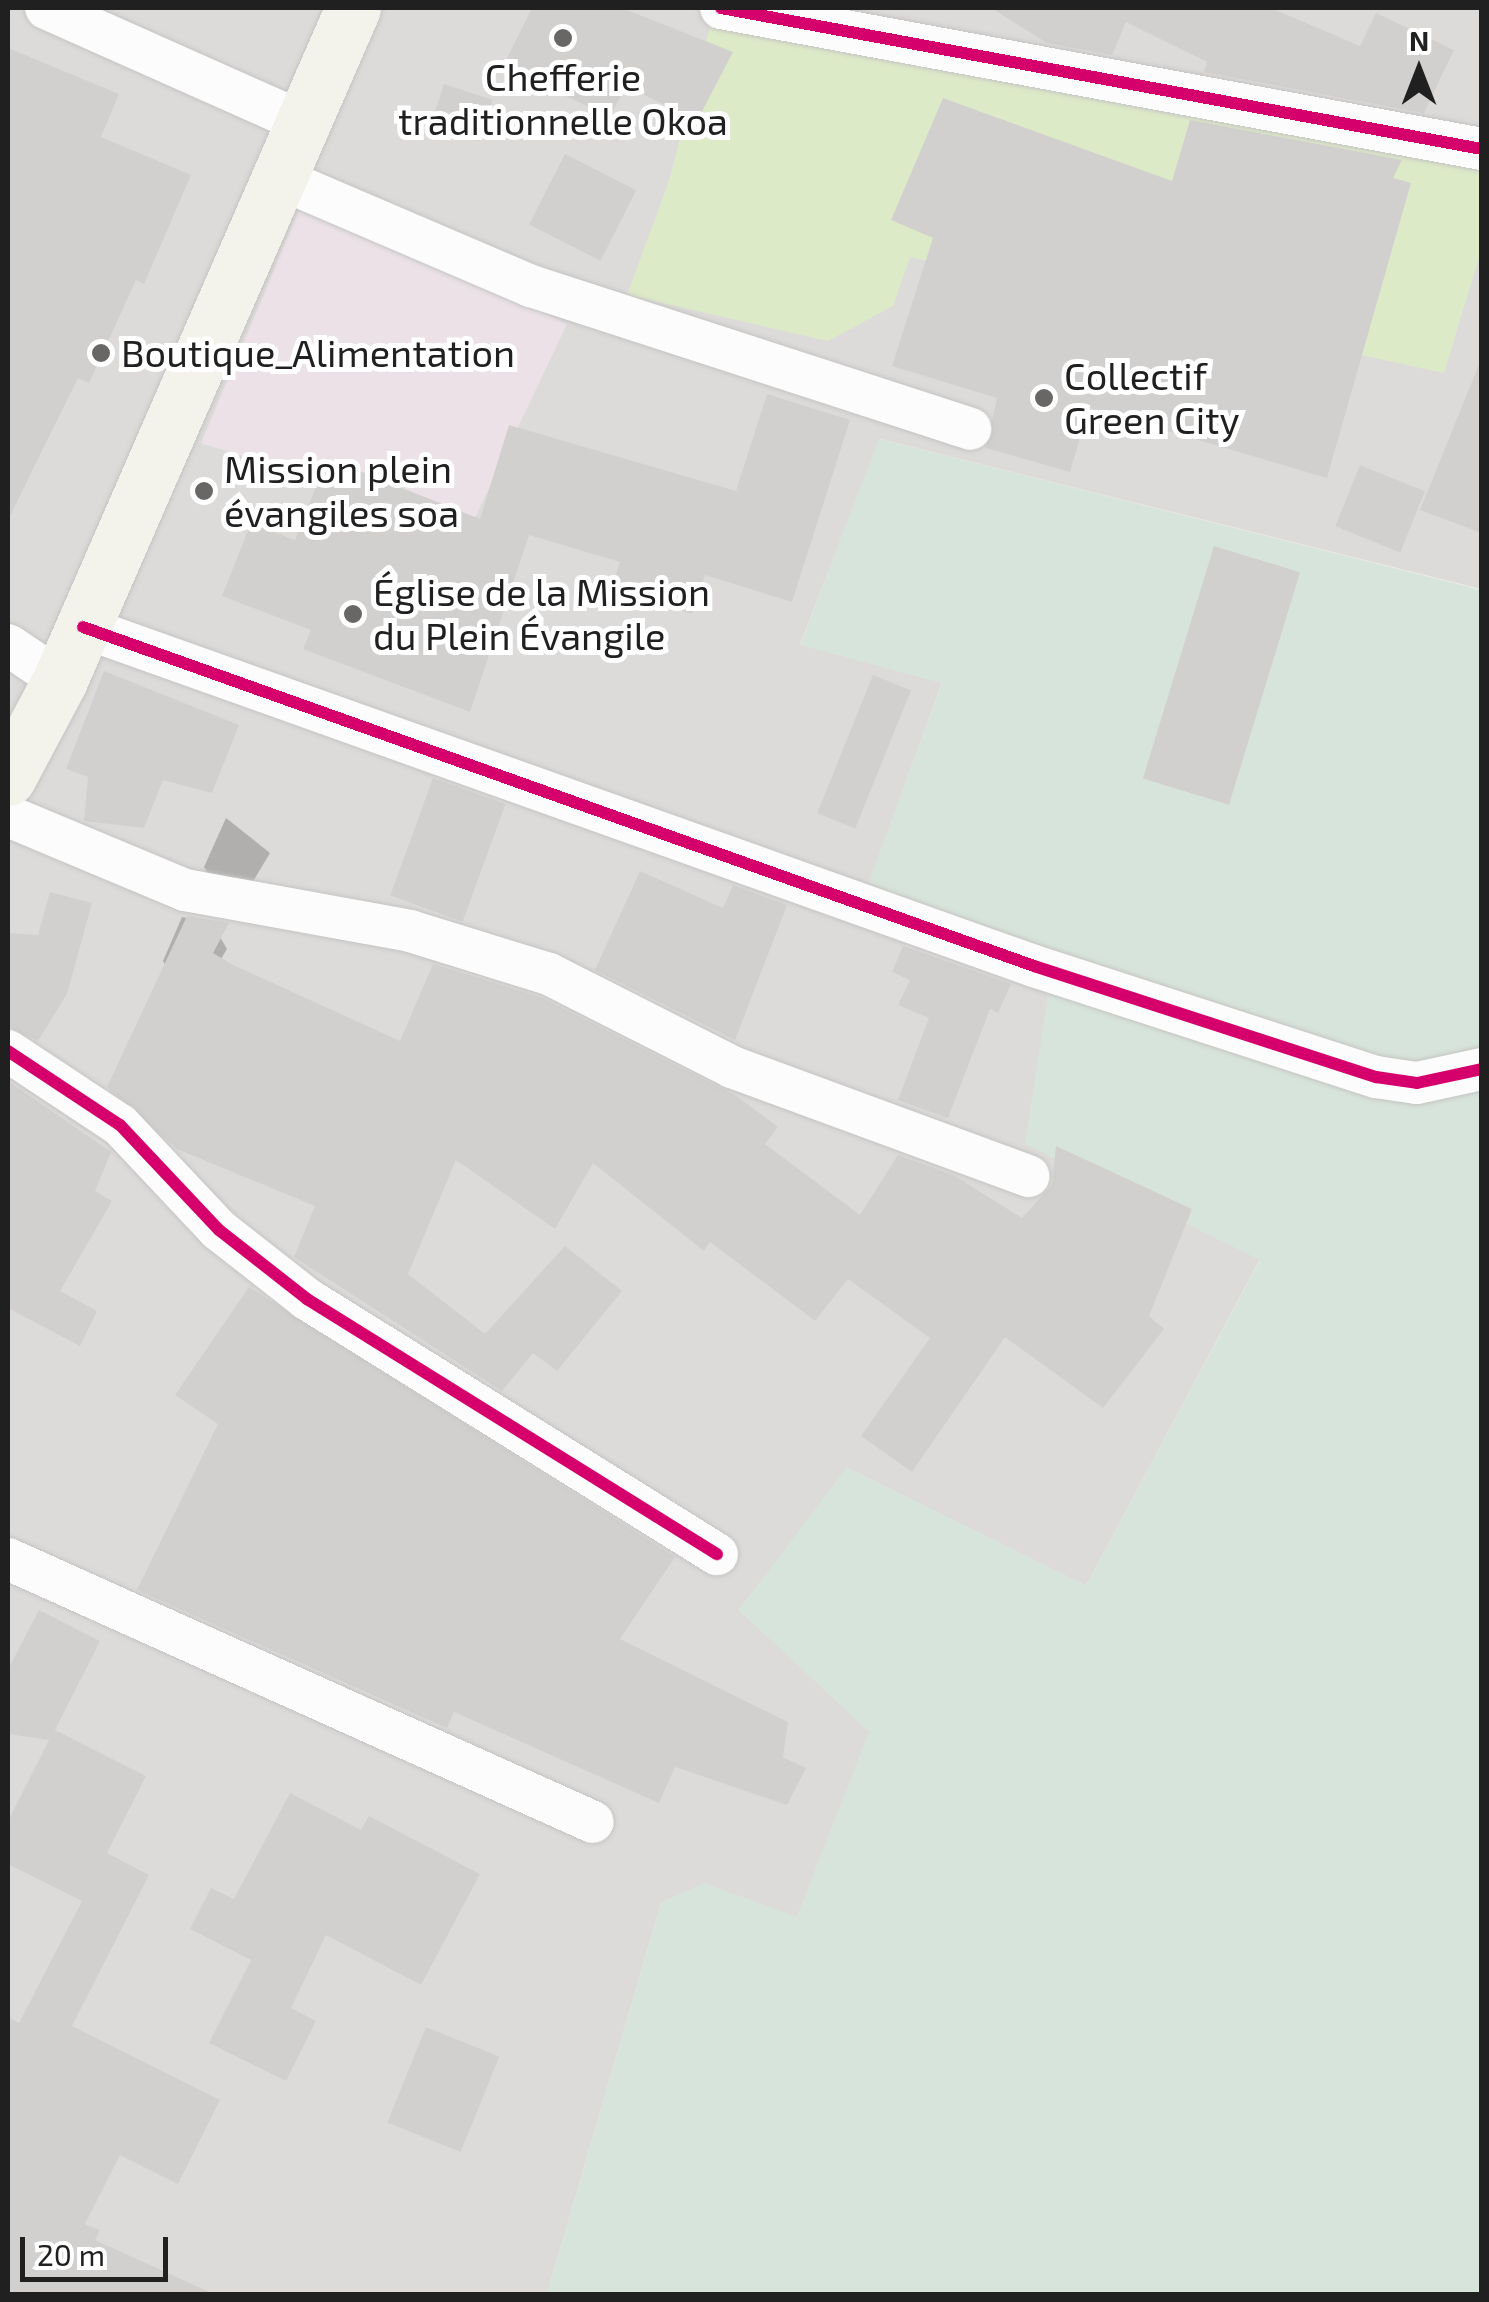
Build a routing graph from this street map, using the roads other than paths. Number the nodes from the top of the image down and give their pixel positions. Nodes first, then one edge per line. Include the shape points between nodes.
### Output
1 (46, 8) edge
2 (353, 8) edge
3 (721, 8) edge
4 (306, 124) junction
5 (1482, 148) edge
6 (281, 179) junction
7 (970, 430) dead end
8 (83, 627) junction
9 (8, 645) edge
10 (60, 680) junction
11 (8, 778) edge
12 (8, 816) edge
13 (8, 1051) edge
14 (1482, 1069) edge
15 (1029, 1176) dead end
16 (717, 1554) dead end
17 (8, 1559) edge
18 (593, 1822) dead end

1 - 4 street
2 - 4 main road
3 - 5 street
4 - 6 main road
6 - 7 street via 530,286
6 - 8 main road
8 - 10 main road
8 - 14 street via 1034,966 1357,1071 1417,1083
9 - 10 street
10 - 11 main road
12 - 15 street via 185,890 410,931 550,974 732,1067
13 - 16 street via 120,1125 220,1230 307,1299
17 - 18 street

